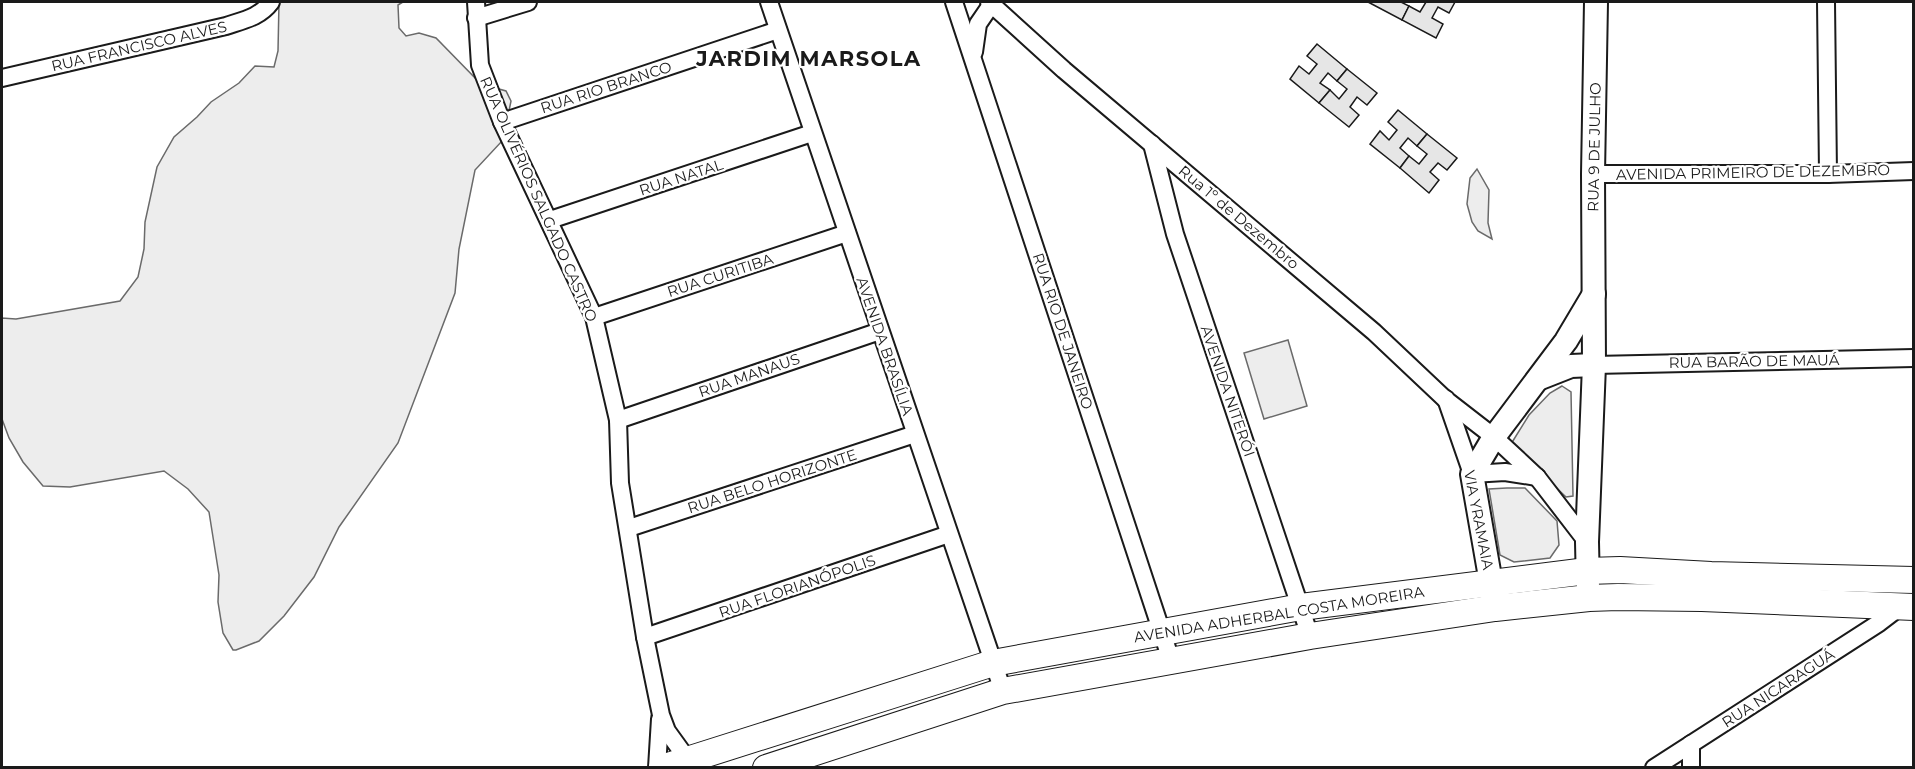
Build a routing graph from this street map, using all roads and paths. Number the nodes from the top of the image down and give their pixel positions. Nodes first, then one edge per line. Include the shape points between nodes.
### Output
1 (271, 2) edge
2 (528, 2) edge
3 (769, 2) edge
4 (1596, 2) edge
5 (1826, 2) edge
6 (955, 3) edge
7 (992, 5) edge
8 (476, 10) edge
9 (778, 30) junction
10 (974, 59) junction
11 (2, 78) edge
12 (502, 122) junction
13 (813, 133) junction
14 (1152, 144) junction
15 (1914, 171) edge
16 (1593, 174) junction
17 (1828, 174) junction
18 (550, 220) junction
19 (847, 233) junction
20 (1594, 293) junction
21 (594, 317) junction
22 (880, 330) junction
23 (1914, 358) edge
24 (1594, 365) junction
25 (1537, 379) junction
26 (1445, 399) junction
27 (618, 420) junction
28 (915, 434) junction
29 (1494, 437) junction
30 (1472, 474) junction
31 (1537, 477) junction
32 (628, 528) junction
33 (949, 534) junction
34 (1587, 542) junction
35 (1587, 571) junction
36 (1914, 580) edge
37 (1491, 582) junction
38 (1589, 598) junction
39 (1907, 607) edge
40 (1301, 608) junction
41 (1496, 608) junction
42 (1162, 632) junction
43 (1310, 636) junction
44 (645, 638) junction
45 (1172, 660) junction
46 (993, 663) junction
47 (1003, 691) junction
48 (661, 715) junction
49 (1691, 744) junction
50 (690, 763) edge
51 (657, 768) edge
52 (663, 768) edge
53 (766, 768) edge
54 (1654, 768) edge
55 (1691, 768) edge

1 - 11 street, RUA FRANCISCO ALVES via 251,18 226,26
2 - 8 street
3 - 9 street, AVENIDA BRASÍLIA
4 - 16 main road, RUA 9 DE JULHO
5 - 17 street
6 - 7 street via 964,11
6 - 10 street, RUA RIO DE JANEIRO
7 - 10 street via 977,31
7 - 14 street, Rua 1º de Dezembro
8 - 12 street, RUA OLIVÉRIOS SALGADO CASTRO via 480,65
9 - 12 street, RUA RIO BRANCO
9 - 13 street, AVENIDA BRASÍLIA
10 - 42 street, RUA RIO DE JANEIRO
12 - 18 street, RUA OLIVÉRIOS SALGADO CASTRO
13 - 18 street, RUA NATAL
13 - 19 street, AVENIDA BRASÍLIA
14 - 26 street, Rua 1º de Dezembro via 1374,332
14 - 40 street, AVENIDA NITERÓI via 1175,234
15 - 17 street, AVENIDA PRIMEIRO DE DEZEMBRO
16 - 17 street, AVENIDA PRIMEIRO DE DEZEMBRO
16 - 20 main road, RUA 9 DE JULHO
18 - 21 street, RUA OLIVÉRIOS SALGADO CASTRO
19 - 21 street, RUA CURITIBA
19 - 22 street, AVENIDA BRASÍLIA
20 - 24 main road, RUA 9 DE JULHO
20 - 25 main road via 1566,341
21 - 27 street, RUA OLIVÉRIOS SALGADO CASTRO
22 - 27 street, RUA MANAUS
22 - 28 street, AVENIDA BRASÍLIA
23 - 24 street, RUA BARÃO DE MAUÁ
24 - 25 main road via 1571,366
24 - 34 main road, RUA 9 DE JULHO
25 - 29 main road
26 - 29 street, Rua 1º de Dezembro
26 - 30 street, VIA YRAMAIA
27 - 32 street, RUA OLIVÉRIOS SALGADO CASTRO via 620,483
28 - 32 street, RUA BELO HORIZONTE
28 - 33 street, AVENIDA BRASÍLIA
29 - 30 main road
29 - 31 street, Rua 1º de Dezembro
30 - 31 street via 1505,472
30 - 37 main road, VIA YRAMAIA
31 - 34 street, Rua 1º de Dezembro
32 - 44 street, RUA OLIVÉRIOS SALGADO CASTRO
33 - 44 street, RUA FLORIANÓPOLIS
33 - 46 street, AVENIDA BRASÍLIA
34 - 35 main road, RUA 9 DE JULHO
35 - 36 main road, AVENIDA ADHERBAL COSTA MOREIRA
35 - 37 main road, AVENIDA ADHERBAL COSTA MOREIRA
35 - 38 main road, RUA 9 DE JULHO
37 - 40 main road, AVENIDA ADHERBAL COSTA MOREIRA
37 - 41 main road, VIA YRAMAIA
38 - 39 main road, AVENIDA ADHERBAL COSTA MOREIRA via 1702,598
38 - 41 main road, AVENIDA ADHERBAL COSTA MOREIRA
39 - 49 street, RUA NICARAGUÁ
40 - 42 main road, AVENIDA ADHERBAL COSTA MOREIRA
40 - 43 street, AVENIDA NITERÓI
41 - 43 main road, AVENIDA ADHERBAL COSTA MOREIRA
42 - 45 street, RUA RIO DE JANEIRO
42 - 46 main road, AVENIDA ADHERBAL COSTA MOREIRA
43 - 45 main road, AVENIDA ADHERBAL COSTA MOREIRA
44 - 48 street, RUA OLIVÉRIOS SALGADO CASTRO
45 - 47 main road, AVENIDA ADHERBAL COSTA MOREIRA
46 - 47 street, AVENIDA BRASÍLIA
46 - 50 main road, AVENIDA ADHERBAL COSTA MOREIRA
47 - 53 main road, AVENIDA ADHERBAL COSTA MOREIRA
48 - 50 street via 667,731
48 - 51 street
49 - 54 street, RUA NICARAGUÁ
49 - 55 street
50 - 52 main road, AVENIDA ADHERBAL COSTA MOREIRA

